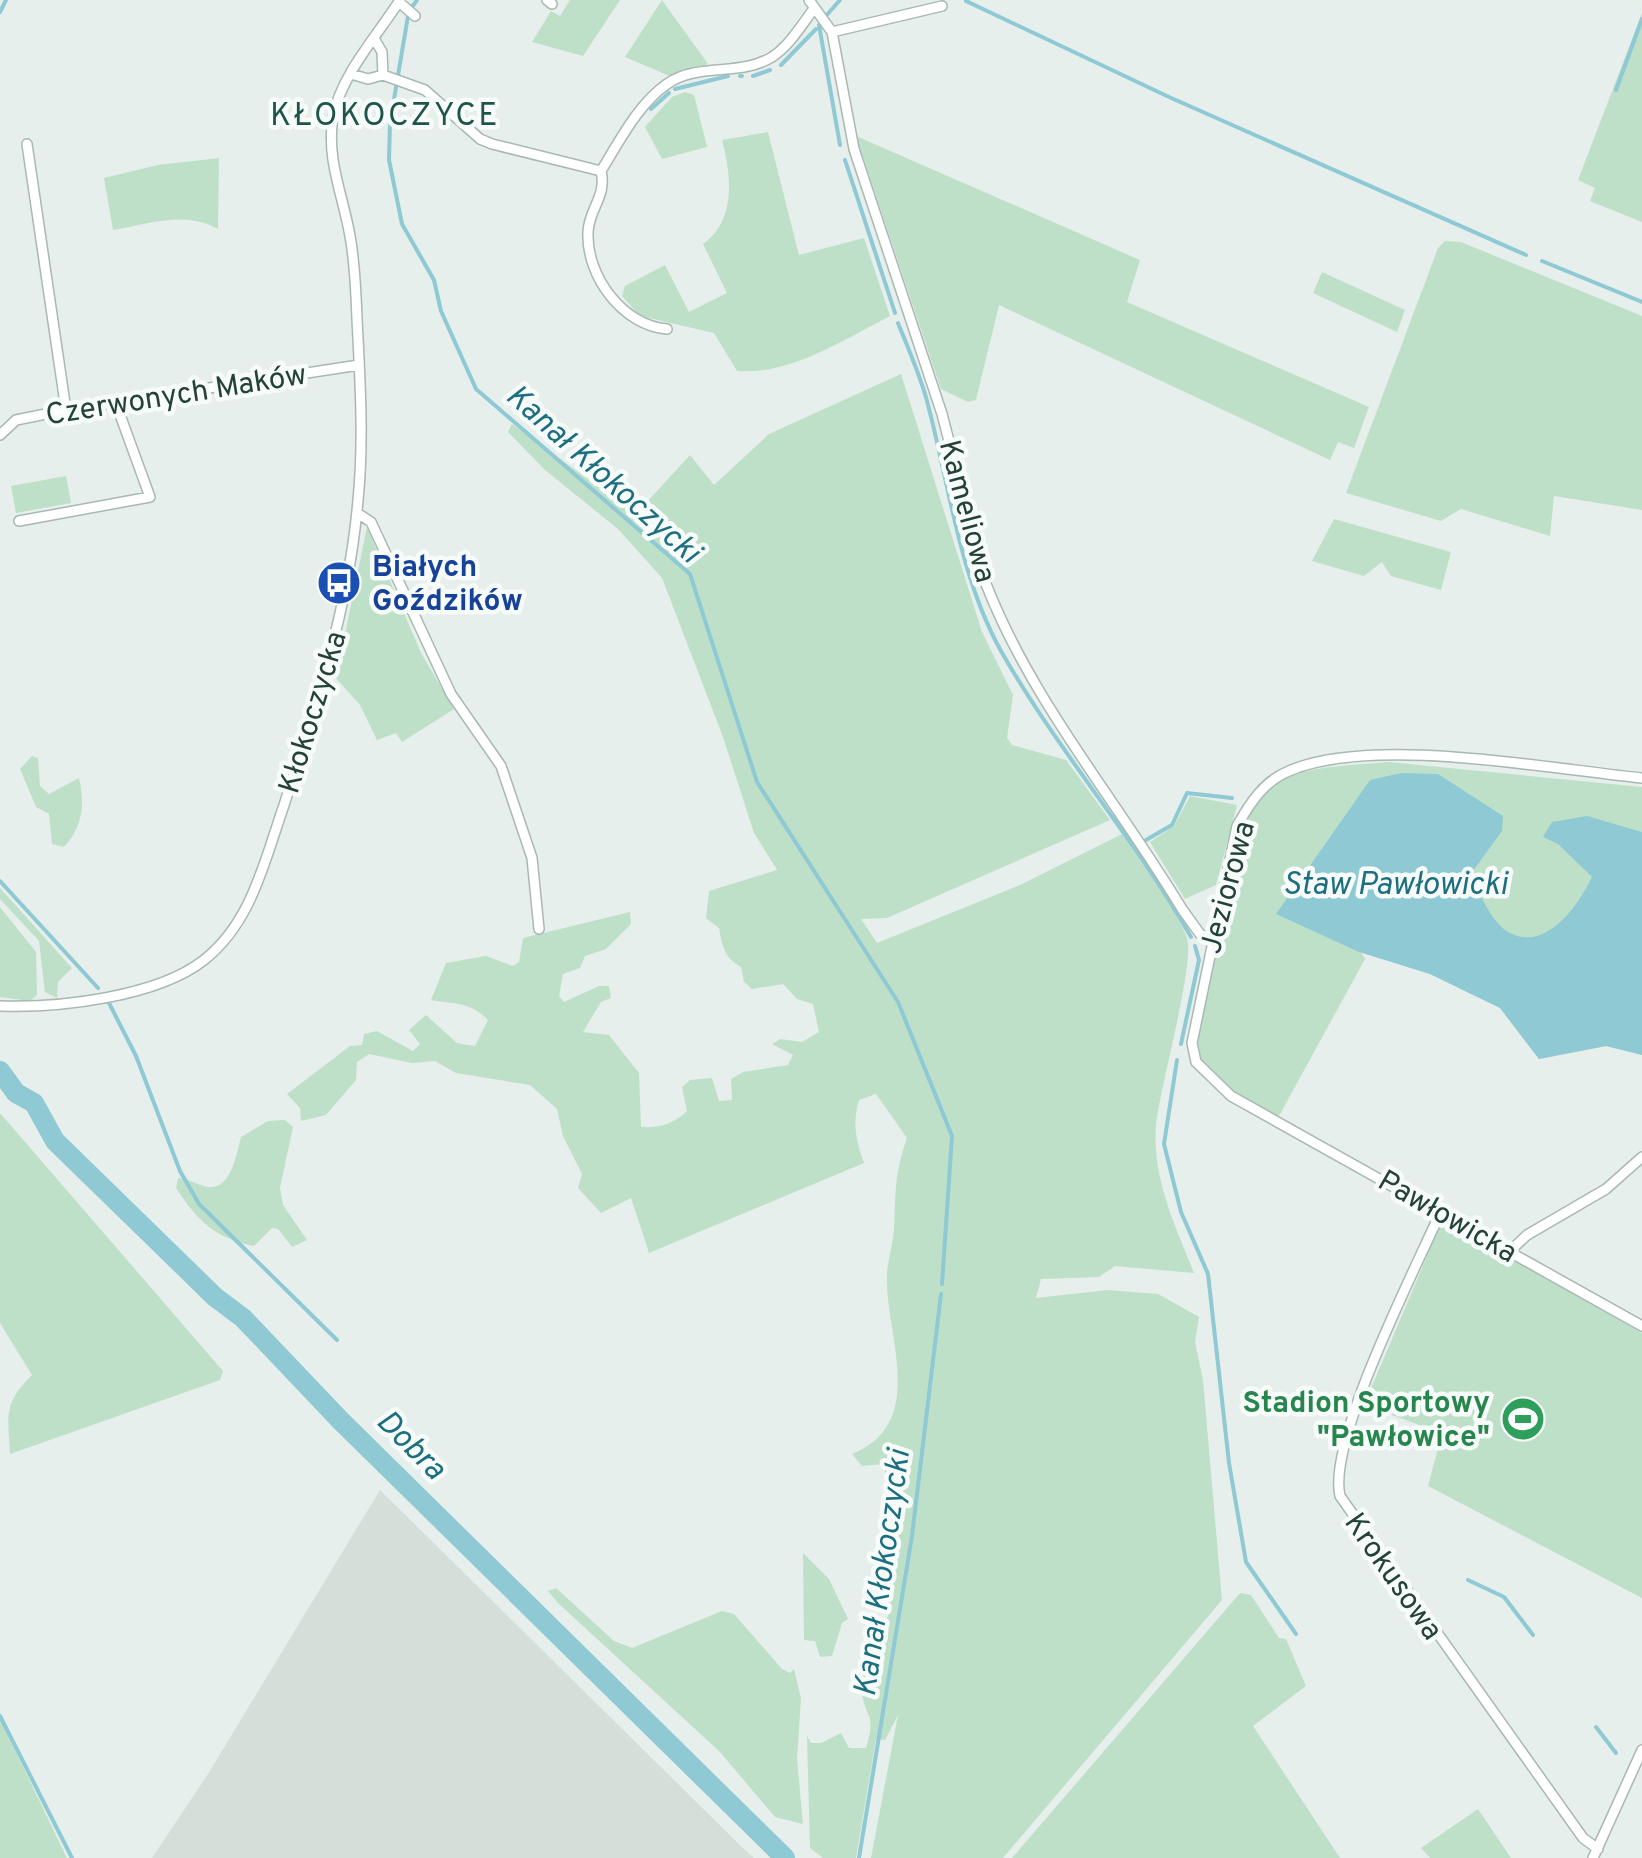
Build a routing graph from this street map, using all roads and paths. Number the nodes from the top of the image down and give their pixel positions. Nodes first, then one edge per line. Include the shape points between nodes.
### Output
1 (399, 1) edge
2 (811, 5) edge
3 (942, 6) dead end
4 (415, 16) dead end
5 (832, 32) junction
6 (375, 40) junction
7 (351, 74) junction
8 (392, 78) junction
9 (28, 144) dead end
10 (602, 171) junction
11 (667, 329) dead end
12 (359, 365) junction
13 (115, 401) junction
14 (66, 410) junction
15 (0, 436) edge
16 (357, 512) junction
17 (19, 521) dead end
18 (1642, 778) edge
19 (540, 930) dead end
20 (1212, 939) junction
21 (0, 1006) edge
22 (1253, 1109) joint
23 (1642, 1156) edge
24 (1630, 1168) junction
25 (1642, 1178) edge
26 (1440, 1211) junction
27 (1510, 1252) junction
28 (1642, 1326) edge
29 (1642, 1750) edge
30 (1595, 1853) edge

1 - 4 street
1 - 6 street, Kłokoczycka
2 - 5 street
2 - 10 street via 771,58 668,83 634,118
3 - 5 street
5 - 20 street, Kameliowa via 854,149 911,312 1002,624 1182,909
6 - 7 street, Kłokoczycka
6 - 8 street
7 - 8 street
7 - 12 street, Kłokoczycka via 330,137 353,256
8 - 10 street via 439,98 480,139
9 - 14 street
10 - 11 street via 604,188 588,233 597,266 626,314
12 - 13 street, Czerwonych Maków
12 - 16 street, Kłokoczycka
13 - 14 street, Czerwonych Maków
13 - 17 street via 150,497
14 - 15 street, Czerwonych Maków via 16,420
16 - 19 street via 371,522 451,694 501,766 532,858
16 - 21 street, Kłokoczycka via 326,677 258,881 233,932 178,976 83,1000
18 - 20 street, Jeziorowa via 1392,756 1292,769 1253,799 1237,826
20 - 22 street, Jeziorowa via 1192,1052 1211,1079
22 - 26 street, Pawłowicka
23 - 24 street
24 - 25 street
24 - 27 street
26 - 27 street, Pawłowicka
26 - 30 street, Krokusowa via 1355,1414 1339,1465 1340,1496
27 - 28 street, Pawłowicka
29 - 30 street

